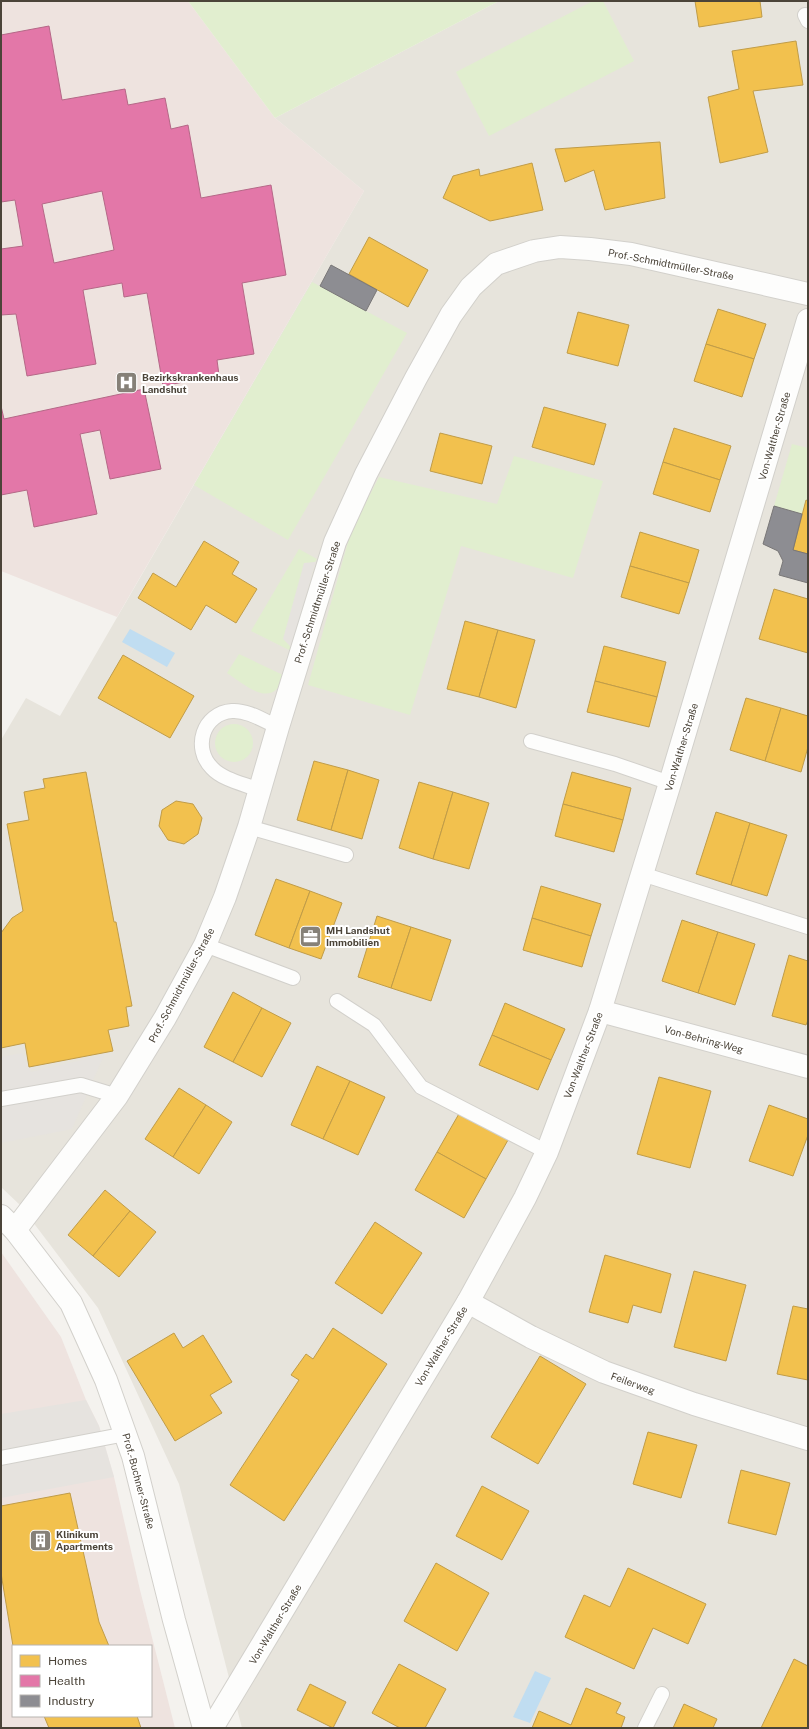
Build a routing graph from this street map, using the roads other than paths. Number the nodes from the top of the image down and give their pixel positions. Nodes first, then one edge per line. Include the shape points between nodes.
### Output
1 (808, 294) edge
2 (808, 320) edge
3 (278, 727) junction
4 (531, 741) dead end
5 (670, 784) junction
6 (259, 790) junction
7 (249, 827) junction
8 (346, 855) dead end
9 (642, 874) junction
10 (808, 927) edge
11 (205, 945) junction
12 (293, 978) dead end
13 (337, 1001) dead end
14 (600, 1011) junction
15 (808, 1067) edge
16 (117, 1096) junction
17 (1, 1099) edge
18 (547, 1152) junction
19 (8, 1223) edge
20 (468, 1302) junction
21 (126, 1434) junction
22 (808, 1439) edge
23 (1, 1458) edge
24 (662, 1694) dead end
25 (204, 1728) edge
26 (212, 1728) edge
27 (645, 1728) edge

1 - 3 street, Prof.-Schmidtmüller-Straße via 639,256 590,248 560,247 534,251 496,264 471,287 451,315 366,474 335,542
2 - 5 street, Von-Walther-Straße
3 - 6 street, Prof.-Schmidtmüller-Straße
3 - 6 lane via 245,712 232,711 220,714 209,722 203,734 201,747 205,760 213,770
4 - 5 lane via 615,764
5 - 9 street, Von-Walther-Straße
6 - 7 street, Prof.-Schmidtmüller-Straße
7 - 8 lane
7 - 11 street, Prof.-Schmidtmüller-Straße
9 - 10 lane
9 - 14 street, Von-Walther-Straße
11 - 12 lane
11 - 16 street, Prof.-Schmidtmüller-Straße via 165,1018
13 - 18 lane via 374,1025 421,1087
14 - 15 street, Von-Behring-Weg
14 - 18 street, Von-Walther-Straße
16 - 17 lane via 81,1084
16 - 19 street, Prof.-Schmidtmüller-Straße
18 - 20 street, Von-Walther-Straße
19 - 21 street, Prof.-Buchner-Straße via 71,1303 106,1380
20 - 22 street, Feilerweg via 531,1337 604,1372 694,1404
20 - 26 street, Von-Walther-Straße
21 - 23 lane
21 - 25 street, Prof.-Buchner-Straße
24 - 27 lane

